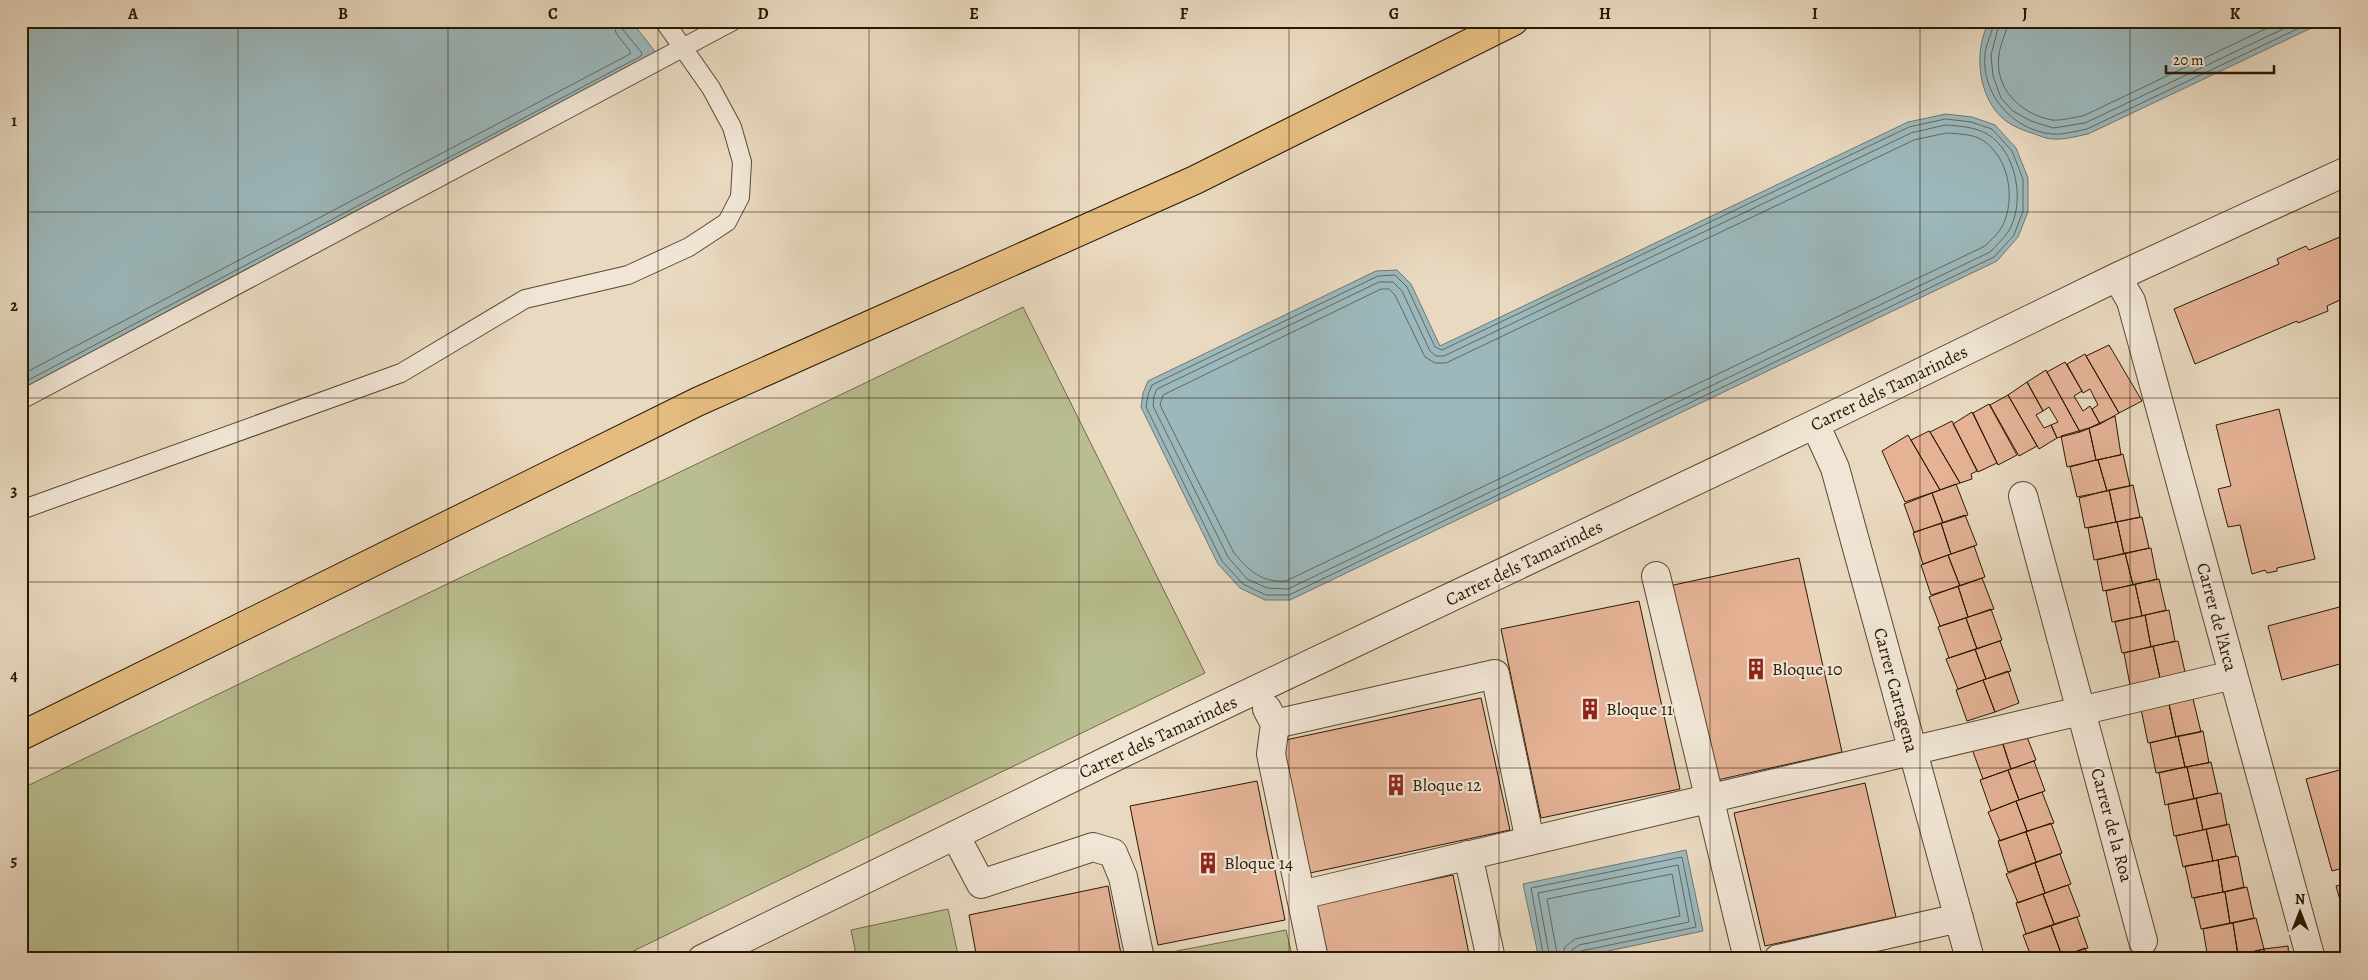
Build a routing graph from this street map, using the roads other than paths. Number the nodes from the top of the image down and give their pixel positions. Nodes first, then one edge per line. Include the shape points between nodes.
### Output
1 (664, 21) edge
2 (733, 21) edge
3 (1514, 21) edge
4 (682, 48) junction
5 (2347, 170) edge
6 (2117, 277) junction
7 (21, 400) edge
8 (1816, 424) junction
9 (2023, 496) dead end
10 (21, 510) edge
11 (1656, 576) dead end
12 (2233, 675) junction
13 (1258, 690) junction
14 (2081, 710) junction
15 (1275, 724) junction
16 (21, 736) edge
17 (1913, 750) junction
18 (1710, 798) junction
19 (955, 835) junction
20 (1530, 841) junction
21 (1468, 855) junction
22 (1300, 894) junction
23 (1959, 918) junction
24 (2143, 941) dead end
25 (702, 959) edge
26 (1140, 959) edge
27 (1314, 959) edge
28 (1491, 959) edge
29 (1748, 959) edge
30 (1778, 959) edge
31 (1970, 959) edge
32 (2311, 959) edge

1 - 4 lane
2 - 4 lane
3 - 16 highway via 1195,180 697,402
4 - 7 lane
4 - 10 lane via 711,88 732,127 742,162 740,197 727,222 689,247 628,275 525,299 401,373
5 - 6 street, Carrer dels Tamarindes
6 - 8 street, Carrer dels Tamarindes
6 - 12 street, Carrer de l'Arca via 2131,301
8 - 13 street, Carrer dels Tamarindes
8 - 17 street, Carrer Cartagena via 1835,468
9 - 14 street, Carrer de la Roa
11 - 18 street
12 - 14 street
12 - 32 street, Carrer de l'Arca
13 - 15 street
13 - 19 street, Carrer dels Tamarindes
14 - 17 street
14 - 24 street, Carrer de la Roa
15 - 20 street via 1495,674
15 - 22 street via 1271,754
17 - 18 street
17 - 23 street, Carrer Cartagena
18 - 20 street
18 - 29 street
19 - 25 street, Carrer dels Tamarindes
19 - 26 street via 981,884 1093,847 1113,853 1123,877
20 - 21 street
21 - 22 street
21 - 28 street
22 - 27 street
23 - 30 street
23 - 31 street, Carrer Cartagena

